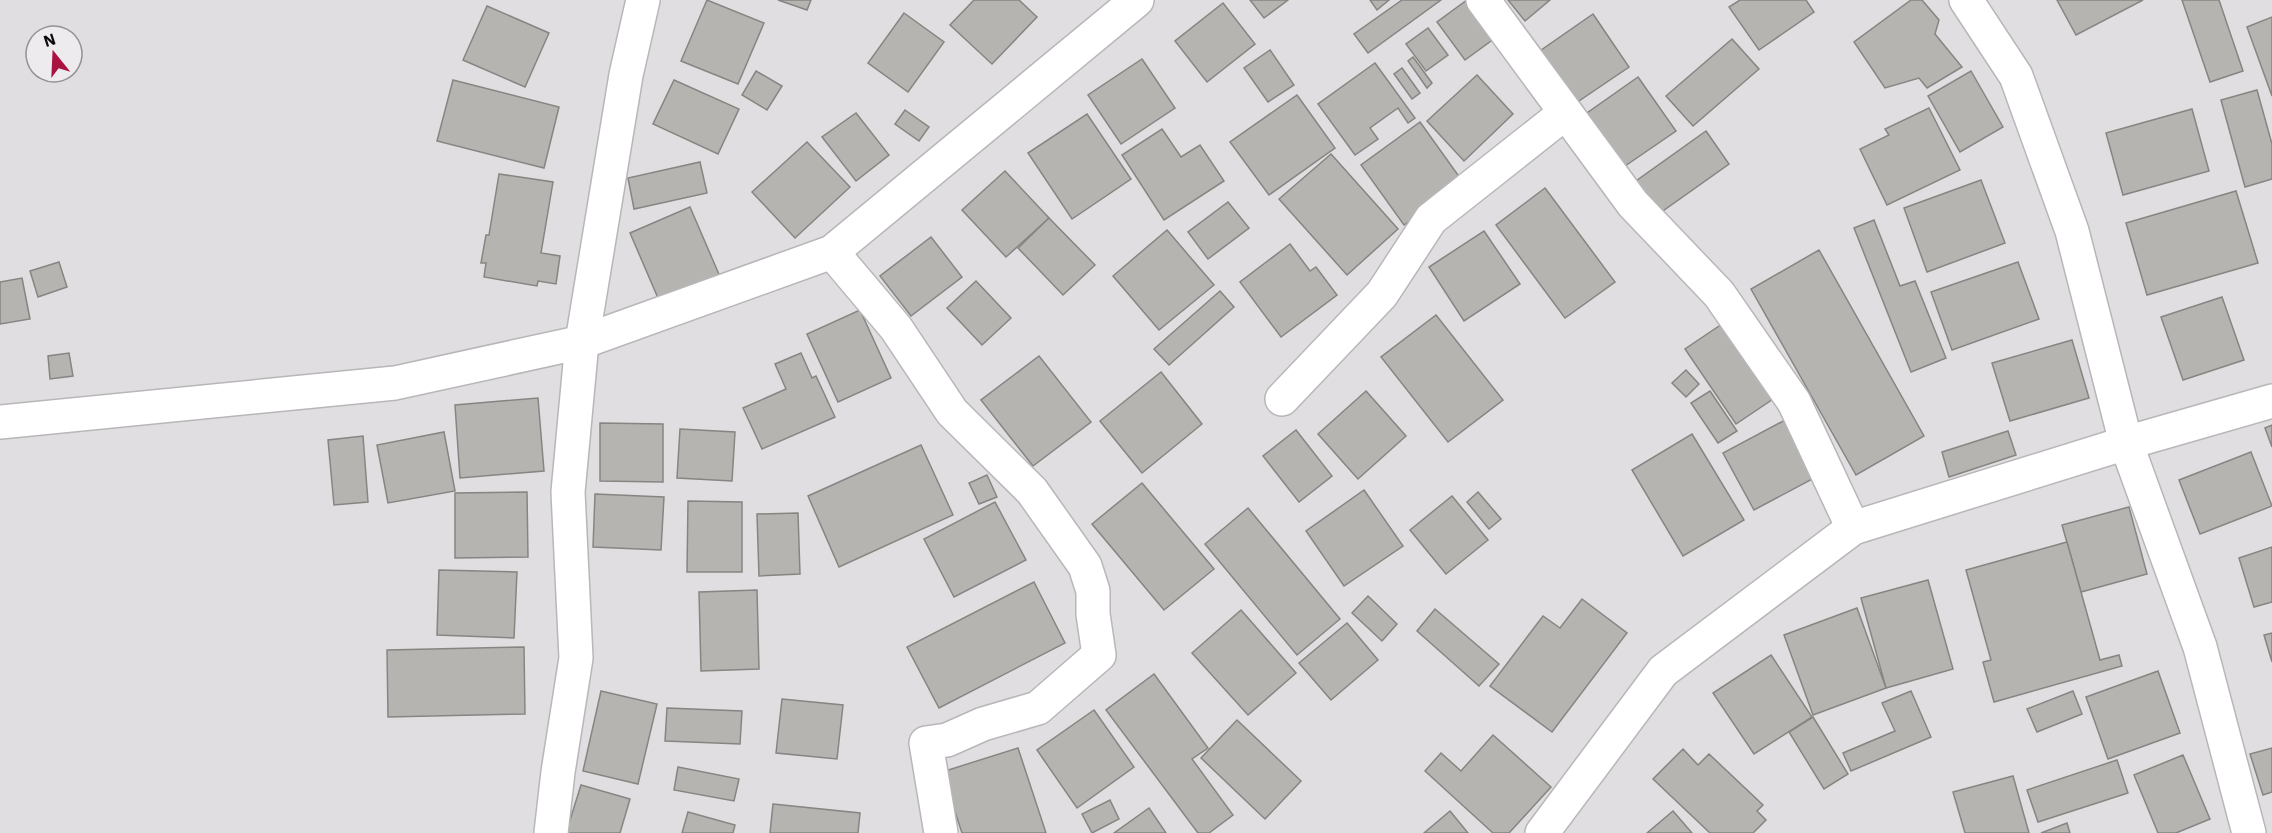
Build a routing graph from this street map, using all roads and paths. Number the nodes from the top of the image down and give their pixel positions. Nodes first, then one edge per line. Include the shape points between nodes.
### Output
1 (643, 0) edge
2 (1137, 0) edge
3 (1483, 0) edge
4 (1966, 0) edge
5 (1565, 113) junction
6 (832, 252) junction
7 (582, 342) junction
8 (1282, 399) dead end
9 (2272, 400) edge
10 (0, 422) edge
11 (2127, 443) junction
12 (1853, 528) junction
13 (550, 833) edge
14 (941, 833) edge
15 (1542, 833) edge
16 (2249, 833) edge

1 - 7 street via 626,75
2 - 6 street
3 - 5 street
4 - 11 street via 2020,87 2072,231
5 - 8 street via 1431,219 1382,294
5 - 12 street via 1633,204 1719,294 1794,402
6 - 7 street
6 - 14 street via 896,328 952,412 1032,491 1085,566 1093,591 1099,655 1038,708 983,724 947,740 926,743
7 - 10 street via 395,383
7 - 13 street via 568,492 576,658
9 - 11 street
11 - 12 street
11 - 16 street via 2200,647
12 - 15 street via 1663,671

